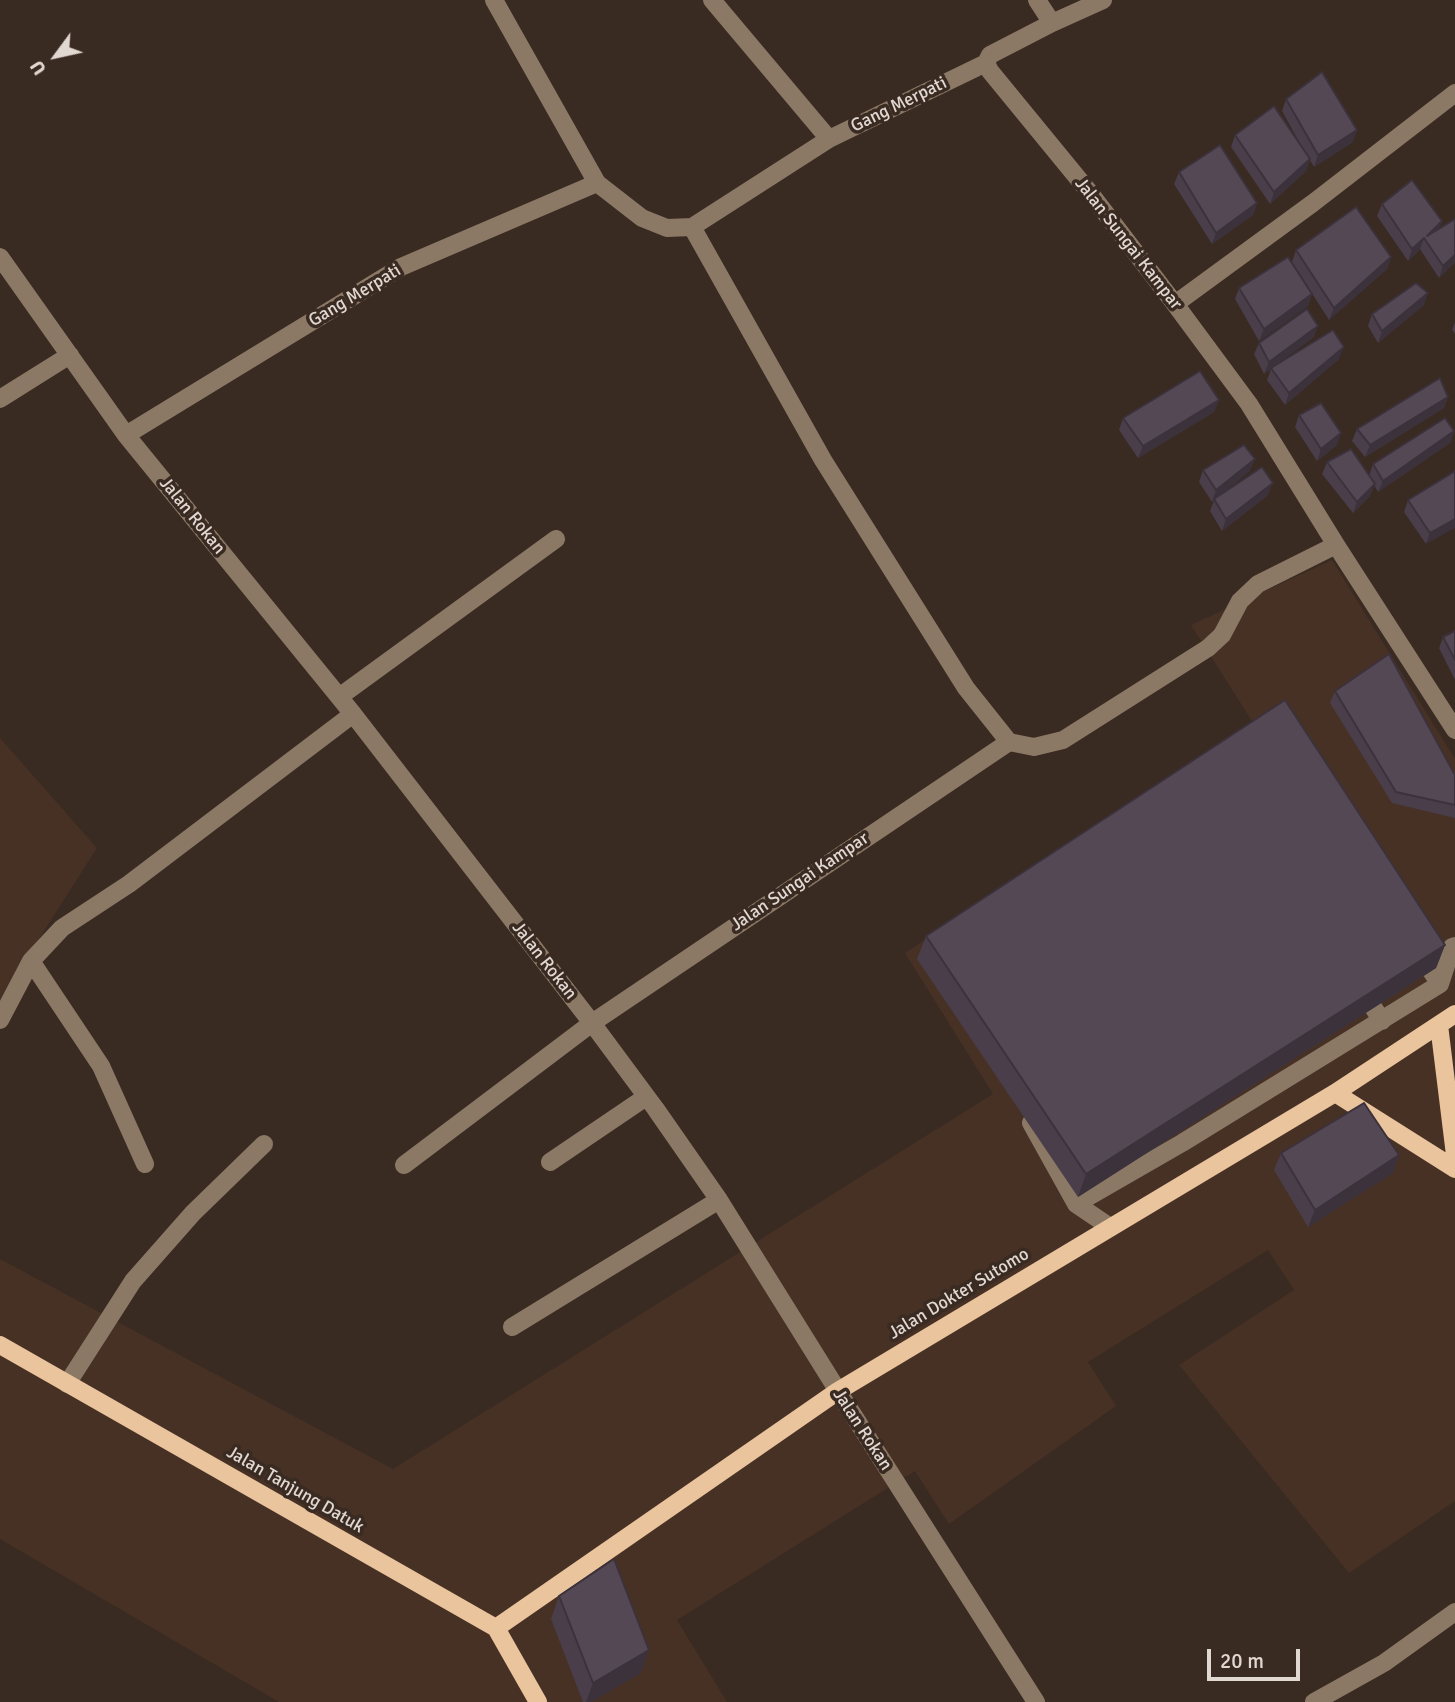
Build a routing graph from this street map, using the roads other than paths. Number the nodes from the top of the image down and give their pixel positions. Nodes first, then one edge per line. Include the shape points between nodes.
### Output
1 (494, 0) edge
2 (712, 0) edge
3 (1037, 0) edge
4 (1103, 0) edge
5 (1052, 23) junction
6 (986, 63) junction
7 (1455, 93) edge
8 (830, 139) junction
9 (597, 183) junction
10 (692, 227) junction
11 (0, 257) edge
12 (1175, 304) junction
13 (70, 355) junction
14 (0, 399) edge
15 (126, 435) junction
16 (556, 539) dead end
17 (1336, 545) junction
18 (339, 697) junction
19 (353, 713) junction
20 (1455, 730) edge
21 (1009, 742) junction
22 (1408, 939) edge
23 (1455, 946) edge
24 (31, 961) junction
25 (1352, 976) edge
26 (1440, 984) junction
27 (1455, 1014) edge
28 (0, 1020) edge
29 (1382, 1020) junction
30 (592, 1023) junction
31 (1439, 1025) junction
32 (1335, 1093) junction
33 (646, 1097) junction
34 (1025, 1112) edge
35 (264, 1144) dead end
36 (1455, 1155) edge
37 (550, 1162) dead end
38 (145, 1164) dead end
39 (404, 1165) dead end
40 (1455, 1170) edge
41 (719, 1200) junction
42 (1076, 1204) junction
43 (1110, 1227) junction
44 (512, 1327) dead end
45 (0, 1345) edge
46 (67, 1384) junction
47 (838, 1391) junction
48 (1455, 1612) edge
49 (496, 1628) junction
50 (538, 1702) edge
51 (1036, 1702) edge
52 (1314, 1702) edge

1 - 9 street
2 - 8 street
3 - 5 street
4 - 5 street
5 - 6 street via 990,55
6 - 8 street, Gang Merpati
6 - 12 street, Jalan Sungai Kampar
7 - 12 street
8 - 10 street, Gang Merpati
9 - 10 street via 642,218 667,228
9 - 15 street, Gang Merpati via 401,267
10 - 21 street via 823,460 966,688
11 - 13 street, Jalan Rokan
12 - 17 street, Jalan Sungai Kampar via 1249,404
13 - 14 street
13 - 15 street, Jalan Rokan
15 - 18 street, Jalan Rokan
16 - 18 street
17 - 20 street, Jalan Sungai Kampar
17 - 21 street via 1258,584 1240,601 1222,635 1208,648 1063,740 1034,747
18 - 19 street, Jalan Rokan
19 - 24 street via 129,884 62,928
19 - 30 street, Jalan Rokan
21 - 30 street, Jalan Sungai Kampar
22 - 26 street
23 - 26 street
24 - 28 street
24 - 38 street via 101,1066
25 - 29 street
26 - 29 street
27 - 31 main road, Jalan Dokter Sutomo
29 - 42 street
30 - 33 street, Jalan Rokan
30 - 39 street, Jalan Sungai Kampar
31 - 32 main road, Jalan Dokter Sutomo
31 - 36 main road
32 - 40 main road
32 - 43 main road, Jalan Dokter Sutomo
33 - 37 street
33 - 41 street, Jalan Rokan
34 - 42 street
35 - 46 street via 193,1213 133,1281
41 - 44 street
41 - 47 street, Jalan Rokan
42 - 43 street
43 - 47 main road, Jalan Dokter Sutomo
45 - 46 main road, Jalan Tanjung Datuk
46 - 49 main road, Jalan Tanjung Datuk
47 - 49 main road, Jalan Dokter Sutomo
47 - 51 street, Jalan Rokan
48 - 52 street via 1384,1663
49 - 50 main road

